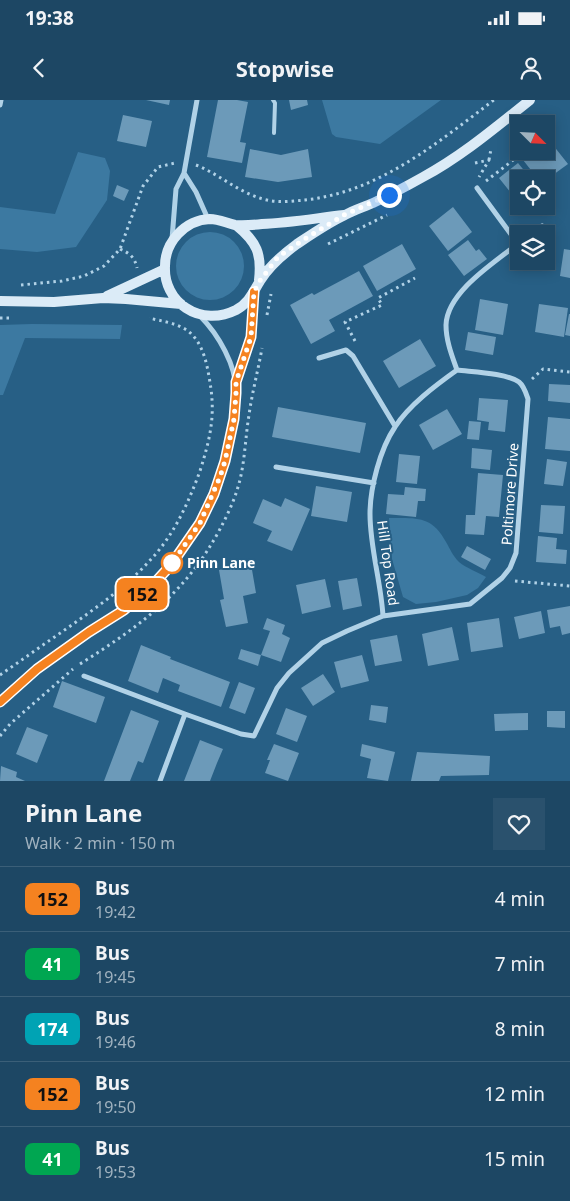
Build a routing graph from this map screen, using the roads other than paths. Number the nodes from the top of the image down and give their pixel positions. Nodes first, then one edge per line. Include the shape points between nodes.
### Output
1 (1, 100) edge
2 (197, 100) edge
3 (273, 100) edge
4 (530, 100) edge
5 (0, 105) edge
6 (274, 133) dead end
7 (184, 173) junction
8 (477, 188) road end
9 (344, 215) junction
10 (208, 219) junction
11 (236, 225) junction
12 (510, 232) edge
13 (172, 240) junction
14 (510, 250) edge
15 (164, 269) junction
16 (259, 282) junction
17 (254, 292) junction
18 (103, 298) junction
19 (0, 301) edge
20 (181, 304) junction
21 (198, 313) junction
22 (319, 358) dead end
23 (457, 370) junction
24 (236, 382) junction
25 (395, 426) junction
26 (276, 467) dead end
27 (374, 483) junction
28 (384, 616) junction
29 (84, 676) dead end
30 (0, 702) edge
31 (185, 714) junction
32 (160, 781) edge

1 - 5 street
2 - 7 street
3 - 6 lane
4 - 9 main road via 456,157 424,177
7 - 10 street
7 - 13 street via 176,189
8 - 12 street
9 - 11 main road
9 - 16 main road via 278,257
10 - 11 main road
10 - 13 main road via 188,226
11 - 16 main road via 249,236 257,249 261,265
13 - 15 main road
14 - 23 street via 477,277 451,306 446,323 447,336
15 - 18 main road
15 - 20 main road via 172,294
16 - 17 main road
17 - 21 main road via 243,305 228,314
17 - 24 street via 251,337
18 - 19 main road via 54,302
18 - 20 main road
20 - 21 main road
21 - 24 street via 222,344
22 - 25 street via 346,350 353,356
23 - 25 street, Hill Top Road via 423,396
23 - 28 street, Poltimore Drive via 493,374 518,382 528,399 516,553 510,568 470,604
24 - 30 street via 234,419 225,461 214,494 186,545 150,588 124,610 37,669
25 - 27 street, Hill Top Road
26 - 27 street
27 - 28 street, Hill Top Road via 370,514
28 - 31 street, Poltimore Drive via 334,637 304,658 277,688 254,736
29 - 31 street, Poltimore Drive
31 - 32 street

